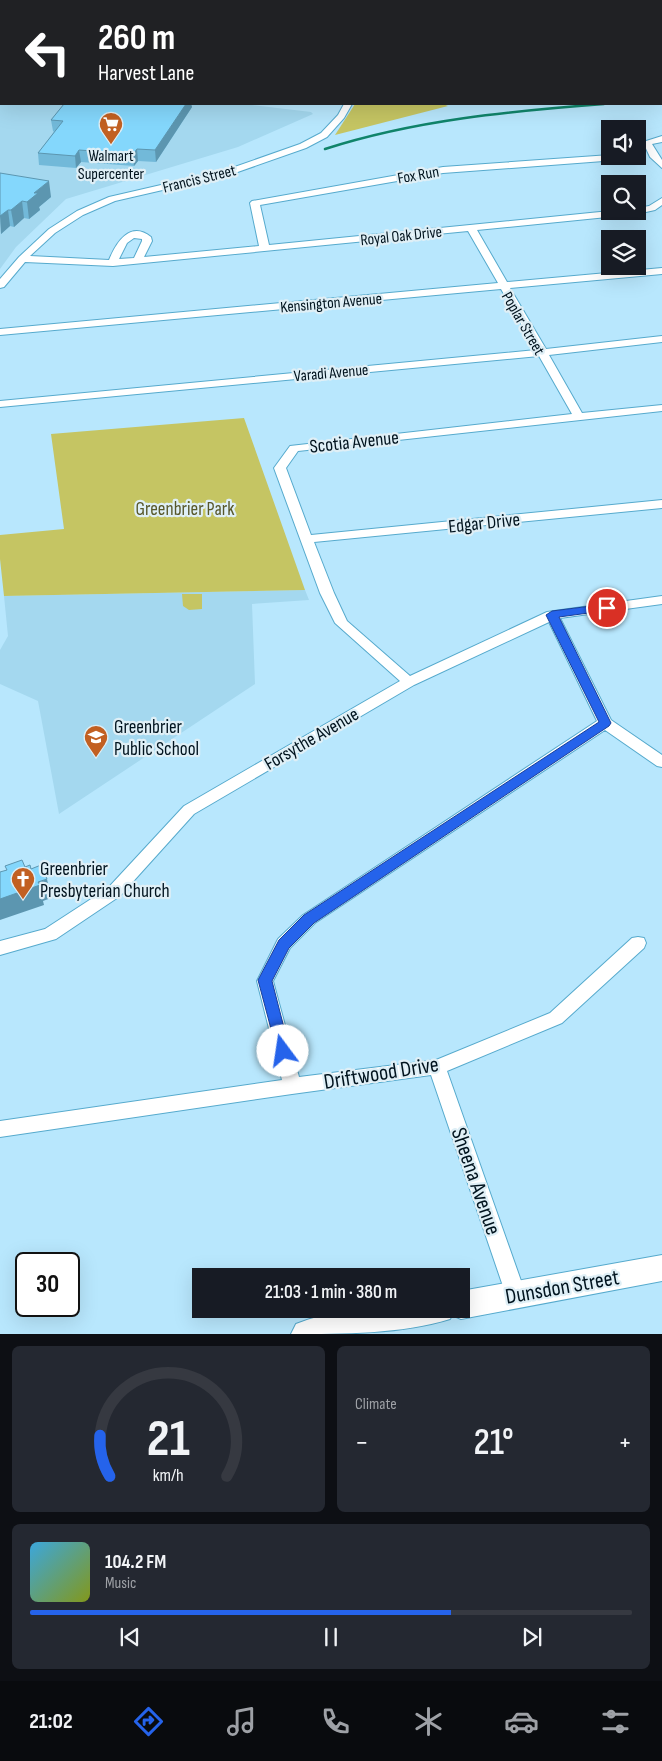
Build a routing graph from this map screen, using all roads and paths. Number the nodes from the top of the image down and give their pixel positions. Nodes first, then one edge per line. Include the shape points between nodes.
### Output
1 (347, 105) edge
2 (662, 139) edge
3 (601, 158) edge
4 (662, 165) edge
5 (662, 201) edge
6 (470, 228) junction
7 (265, 249) junction
8 (22, 259) junction
9 (137, 261) junction
10 (113, 263) junction
11 (662, 271) edge
12 (0, 285) edge
13 (503, 286) junction
14 (0, 332) edge
15 (662, 339) edge
16 (541, 353) junction
17 (0, 404) edge
18 (662, 408) edge
19 (579, 417) junction
20 (662, 504) edge
21 (307, 539) junction
22 (662, 600) edge
23 (552, 615) junction
24 (409, 682) junction
25 (605, 723) junction
26 (662, 762) edge
27 (638, 943) dead end
28 (0, 948) edge
29 (437, 1067) junction
30 (292, 1086) junction
31 (0, 1130) edge
32 (662, 1268) edge
33 (516, 1295) junction
34 (470, 1303) edge
35 (392, 1318) edge
36 (306, 1334) edge

1 - 8 street, Francis Street via 324,135 303,146 229,172 112,199 80,213 52,232
2 - 4 street via 647,142 649,155
3 - 7 street, Fox Run via 443,170 255,203
5 - 6 street, Royal Oak Drive via 652,208 637,211
6 - 7 street, Royal Oak Drive
6 - 13 street, Poplar Street
7 - 9 street, Royal Oak Drive
8 - 10 street, Royal Oak Drive
8 - 12 street, Francis Street
9 - 10 street, Royal Oak Drive
9 - 10 street via 147,242 146,237 134,234 120,243
11 - 13 street, Kensington Avenue
13 - 14 street, Kensington Avenue
13 - 16 street, Poplar Street
15 - 16 street, Varadi Avenue
16 - 17 street, Varadi Avenue
16 - 19 street, Poplar Street
18 - 19 street, Scotia Avenue
19 - 21 street, Scotia Avenue via 294,448 280,468
20 - 21 street, Edgar Drive
21 - 24 street, Scotia Avenue via 326,592 342,623
22 - 23 street, Forsythe Avenue
23 - 24 street, Forsythe Avenue
23 - 25 street
24 - 28 street, Forsythe Avenue via 189,810 114,892 50,934
25 - 26 street
25 - 30 street via 309,919 284,944 265,980
27 - 29 street, Driftwood Drive via 556,1018
29 - 30 street, Driftwood Drive
29 - 33 street, Sheena Avenue
30 - 31 street, Driftwood Drive
32 - 33 main road, Dunsdon Street
33 - 34 main road, Dunsdon Street
35 - 36 main road

